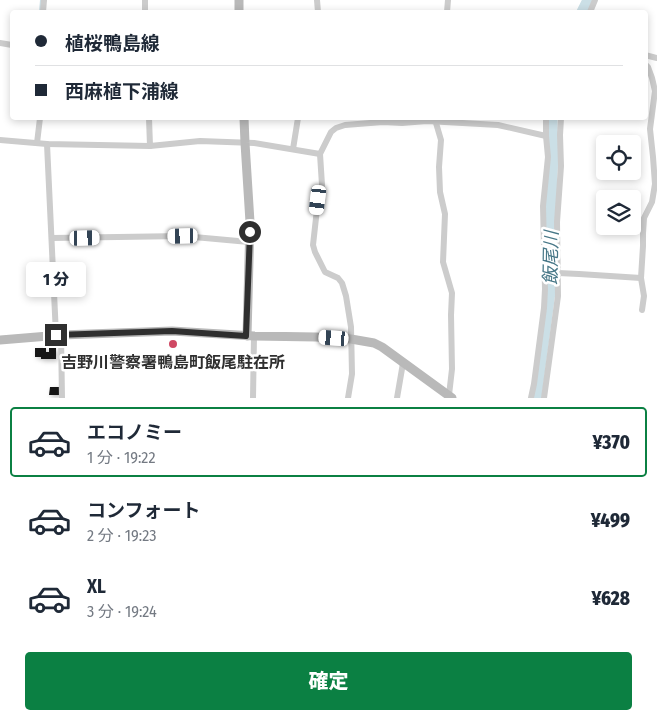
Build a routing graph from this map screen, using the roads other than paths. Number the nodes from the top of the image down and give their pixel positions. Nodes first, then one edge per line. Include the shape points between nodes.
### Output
1 (648, 68) edge
2 (40, 120) edge
3 (149, 120) edge
4 (244, 120) edge
5 (298, 120) edge
6 (436, 120) edge
7 (546, 120) edge
8 (562, 120) edge
9 (546, 136) junction
10 (0, 140) edge
11 (37, 143) junction
12 (245, 143) junction
13 (47, 144) junction
14 (150, 146) junction
15 (293, 149) junction
16 (320, 154) junction
17 (52, 238) junction
18 (249, 242) junction
19 (558, 274) junction
20 (641, 278) junction
21 (642, 310) dead end
22 (59, 335) junction
23 (250, 336) junction
24 (351, 339) junction
25 (0, 340) edge
26 (403, 363) junction
27 (450, 396) edge
28 (62, 398) edge
29 (253, 398) edge
30 (348, 398) edge
31 (397, 398) edge
32 (531, 398) edge
33 (544, 398) edge

1 - 20 street via 655,91 650,129 654,184 652,202 644,218
2 - 11 street
3 - 14 street
4 - 12 main road
5 - 15 street
6 - 9 street via 498,125
6 - 16 street via 345,125 331,132
6 - 27 street via 441,140 440,192 445,214 443,262 452,294
7 - 9 street
8 - 19 street
9 - 32 street via 544,308
10 - 11 street
11 - 13 street
12 - 14 street via 200,141
12 - 15 street
12 - 18 main road
13 - 14 street
13 - 17 street
15 - 16 street
16 - 24 street via 322,185 313,245 325,272 342,283 349,310
17 - 18 street via 183,236
17 - 22 street
18 - 23 main road
19 - 20 street
19 - 33 street
20 - 21 street
22 - 23 main road via 172,331
22 - 25 main road
22 - 28 street
23 - 24 main road
23 - 29 street
24 - 26 main road via 374,342
24 - 30 street via 352,374
26 - 27 main road
26 - 31 street

